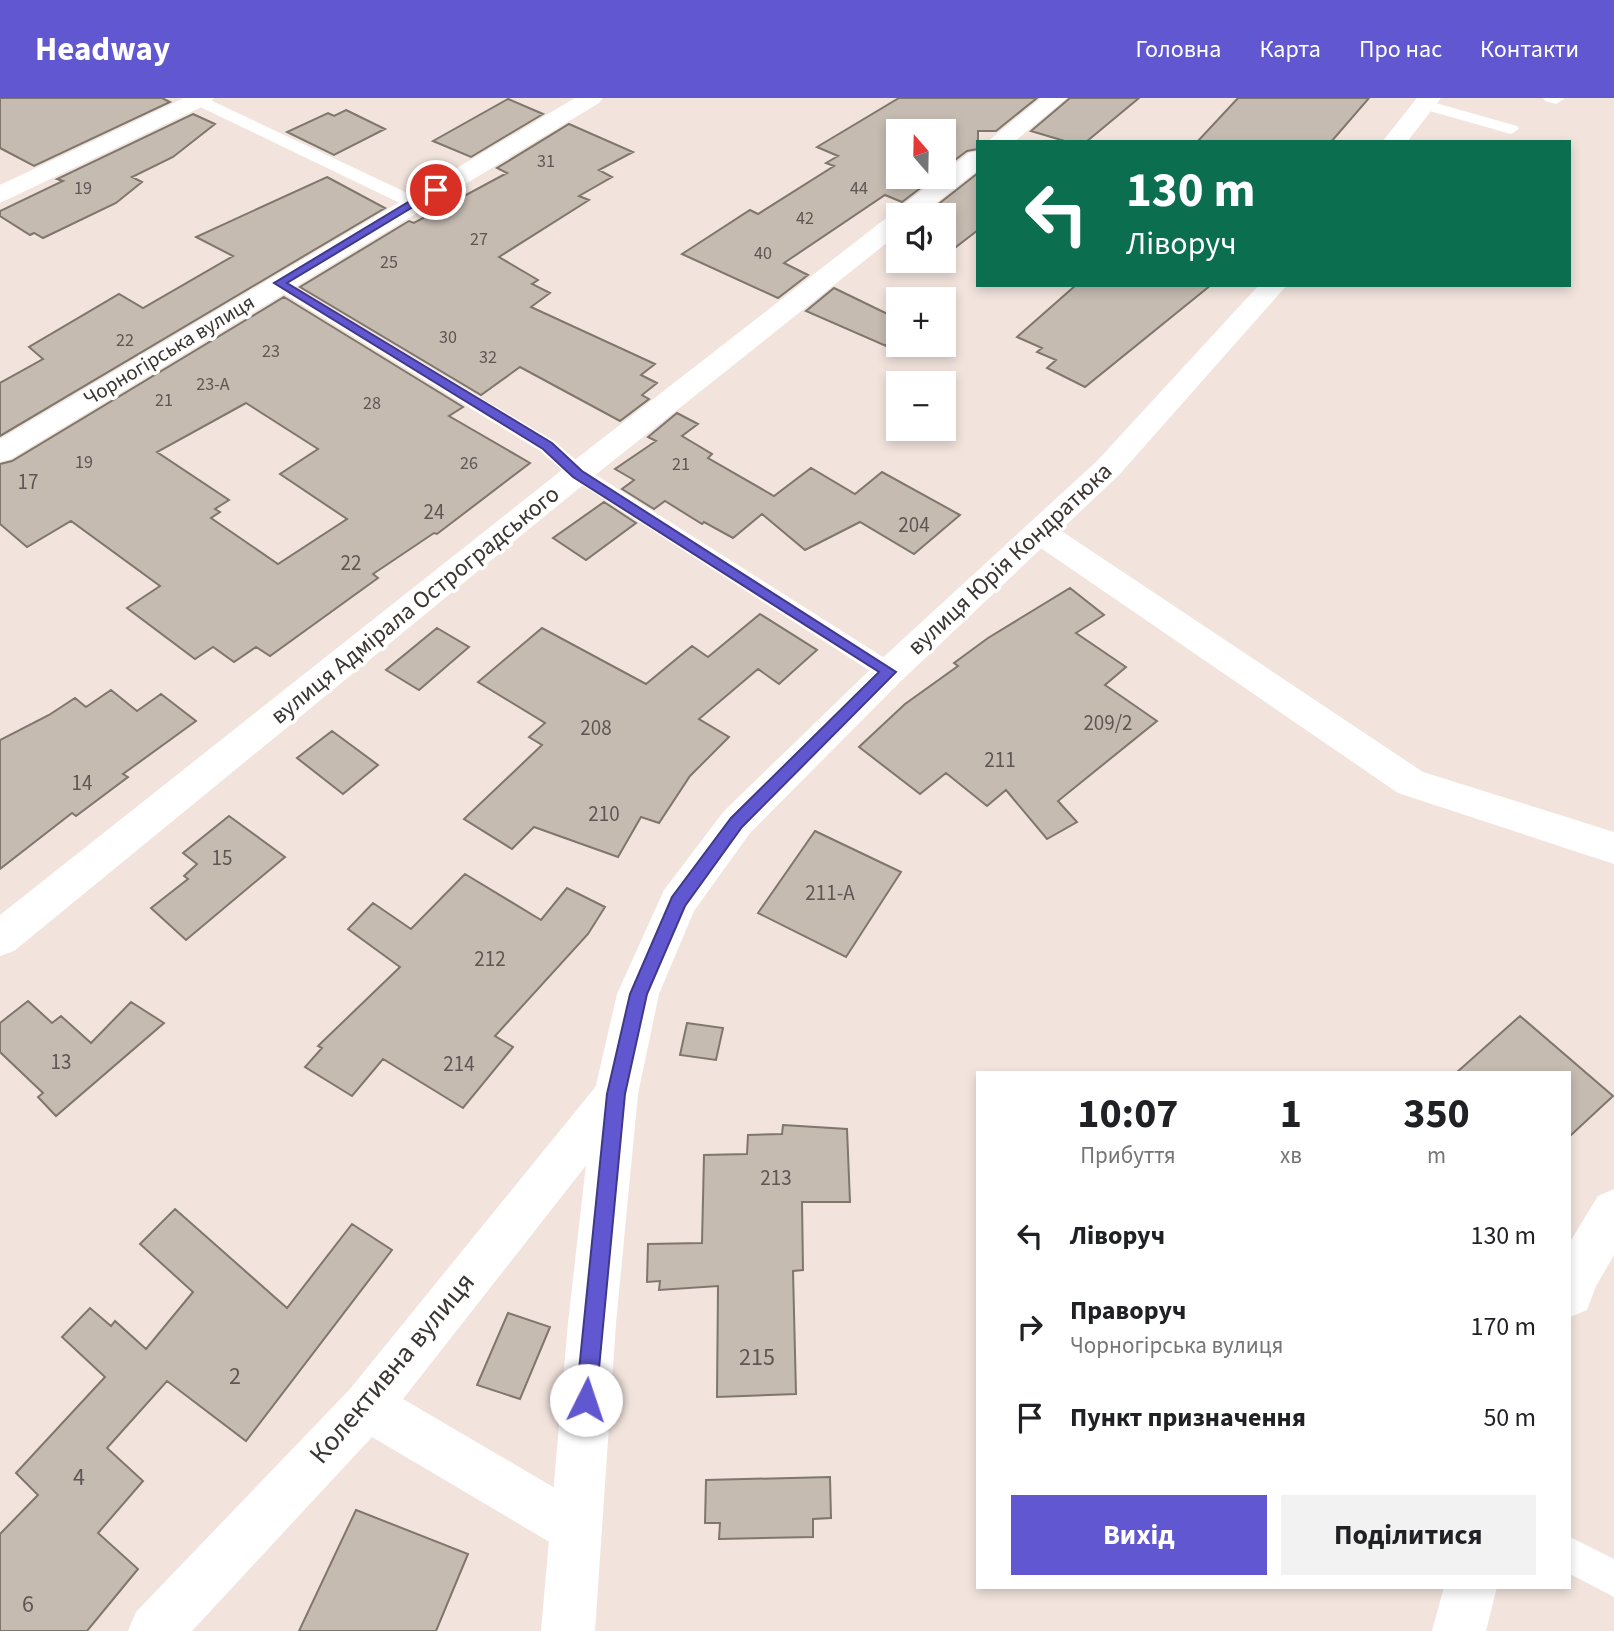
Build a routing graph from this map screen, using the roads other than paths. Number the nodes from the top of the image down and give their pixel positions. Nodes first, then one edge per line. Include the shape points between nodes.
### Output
1 (591, 98) edge
2 (1055, 98) edge
3 (200, 99) edge
4 (1427, 102) edge
5 (1516, 123) joint
6 (1002, 140) edge
7 (1396, 140) edge
8 (1501, 140) edge
9 (976, 160) edge
10 (0, 195) edge
11 (414, 203) junction
12 (921, 203) edge
13 (886, 231) edge
14 (279, 283) junction
15 (1272, 287) edge
16 (0, 452) edge
17 (578, 474) junction
18 (1040, 532) junction
19 (889, 672) junction
20 (1614, 848) edge
21 (0, 939) edge
22 (616, 1094) junction
23 (1614, 1212) edge
24 (1571, 1290) edge
25 (367, 1406) junction
26 (576, 1529) junction
27 (1571, 1556) edge
28 (1614, 1579) edge
29 (1470, 1589) edge
30 (155, 1631) edge
31 (568, 1631) edge
32 (1459, 1631) edge

1 - 11 street, Чорногірська вулиця
2 - 6 street
3 - 10 street
3 - 11 lane
4 - 5 lane
4 - 7 street
5 - 8 lane
9 - 12 street
11 - 14 street, Чорногірська вулиця
13 - 17 street, вулиця Адмірала Остроградського
14 - 16 street, Чорногірська вулиця
14 - 17 lane via 547,446
15 - 18 street, вулиця Юрія Кондратюка via 1108,468
17 - 19 lane
17 - 21 street, вулиця Адмірала Остроградського
18 - 19 street, вулиця Юрія Кондратюка
18 - 20 street via 1411,783
19 - 22 street, вулиця Юрія Кондратюка via 737,822 678,902 638,994
22 - 25 street, Колективна вулиця
22 - 26 street, вулиця Юрія Кондратюка
23 - 24 street
25 - 26 street
25 - 30 street, Колективна вулиця
26 - 31 street, вулиця Юрія Кондратюка
27 - 28 lane
29 - 32 street

